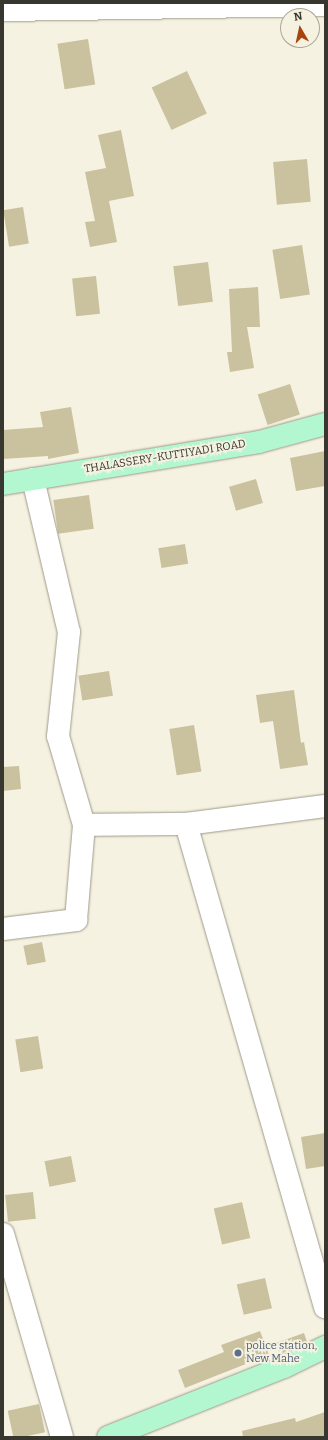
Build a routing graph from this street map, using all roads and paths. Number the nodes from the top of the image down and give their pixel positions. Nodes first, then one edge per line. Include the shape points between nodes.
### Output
1 (325, 5) edge
2 (3, 10) edge
3 (325, 424) edge
4 (33, 479) junction
5 (3, 484) edge
6 (325, 806) edge
7 (84, 824) junction
8 (186, 824) junction
9 (3, 929) edge
10 (3, 1234) edge
11 (325, 1307) edge
12 (325, 1347) edge
13 (62, 1437) edge
14 (108, 1437) edge

1 - 2 street
3 - 4 main road, THALASSERY-KUTTIYADI ROAD via 259,442
4 - 5 main road, THALASSERY-KUTTIYADI ROAD
4 - 7 street via 69,632 58,736
6 - 8 street
7 - 8 street
7 - 9 street via 76,920
8 - 11 street
10 - 13 street
12 - 14 main road via 284,1367

